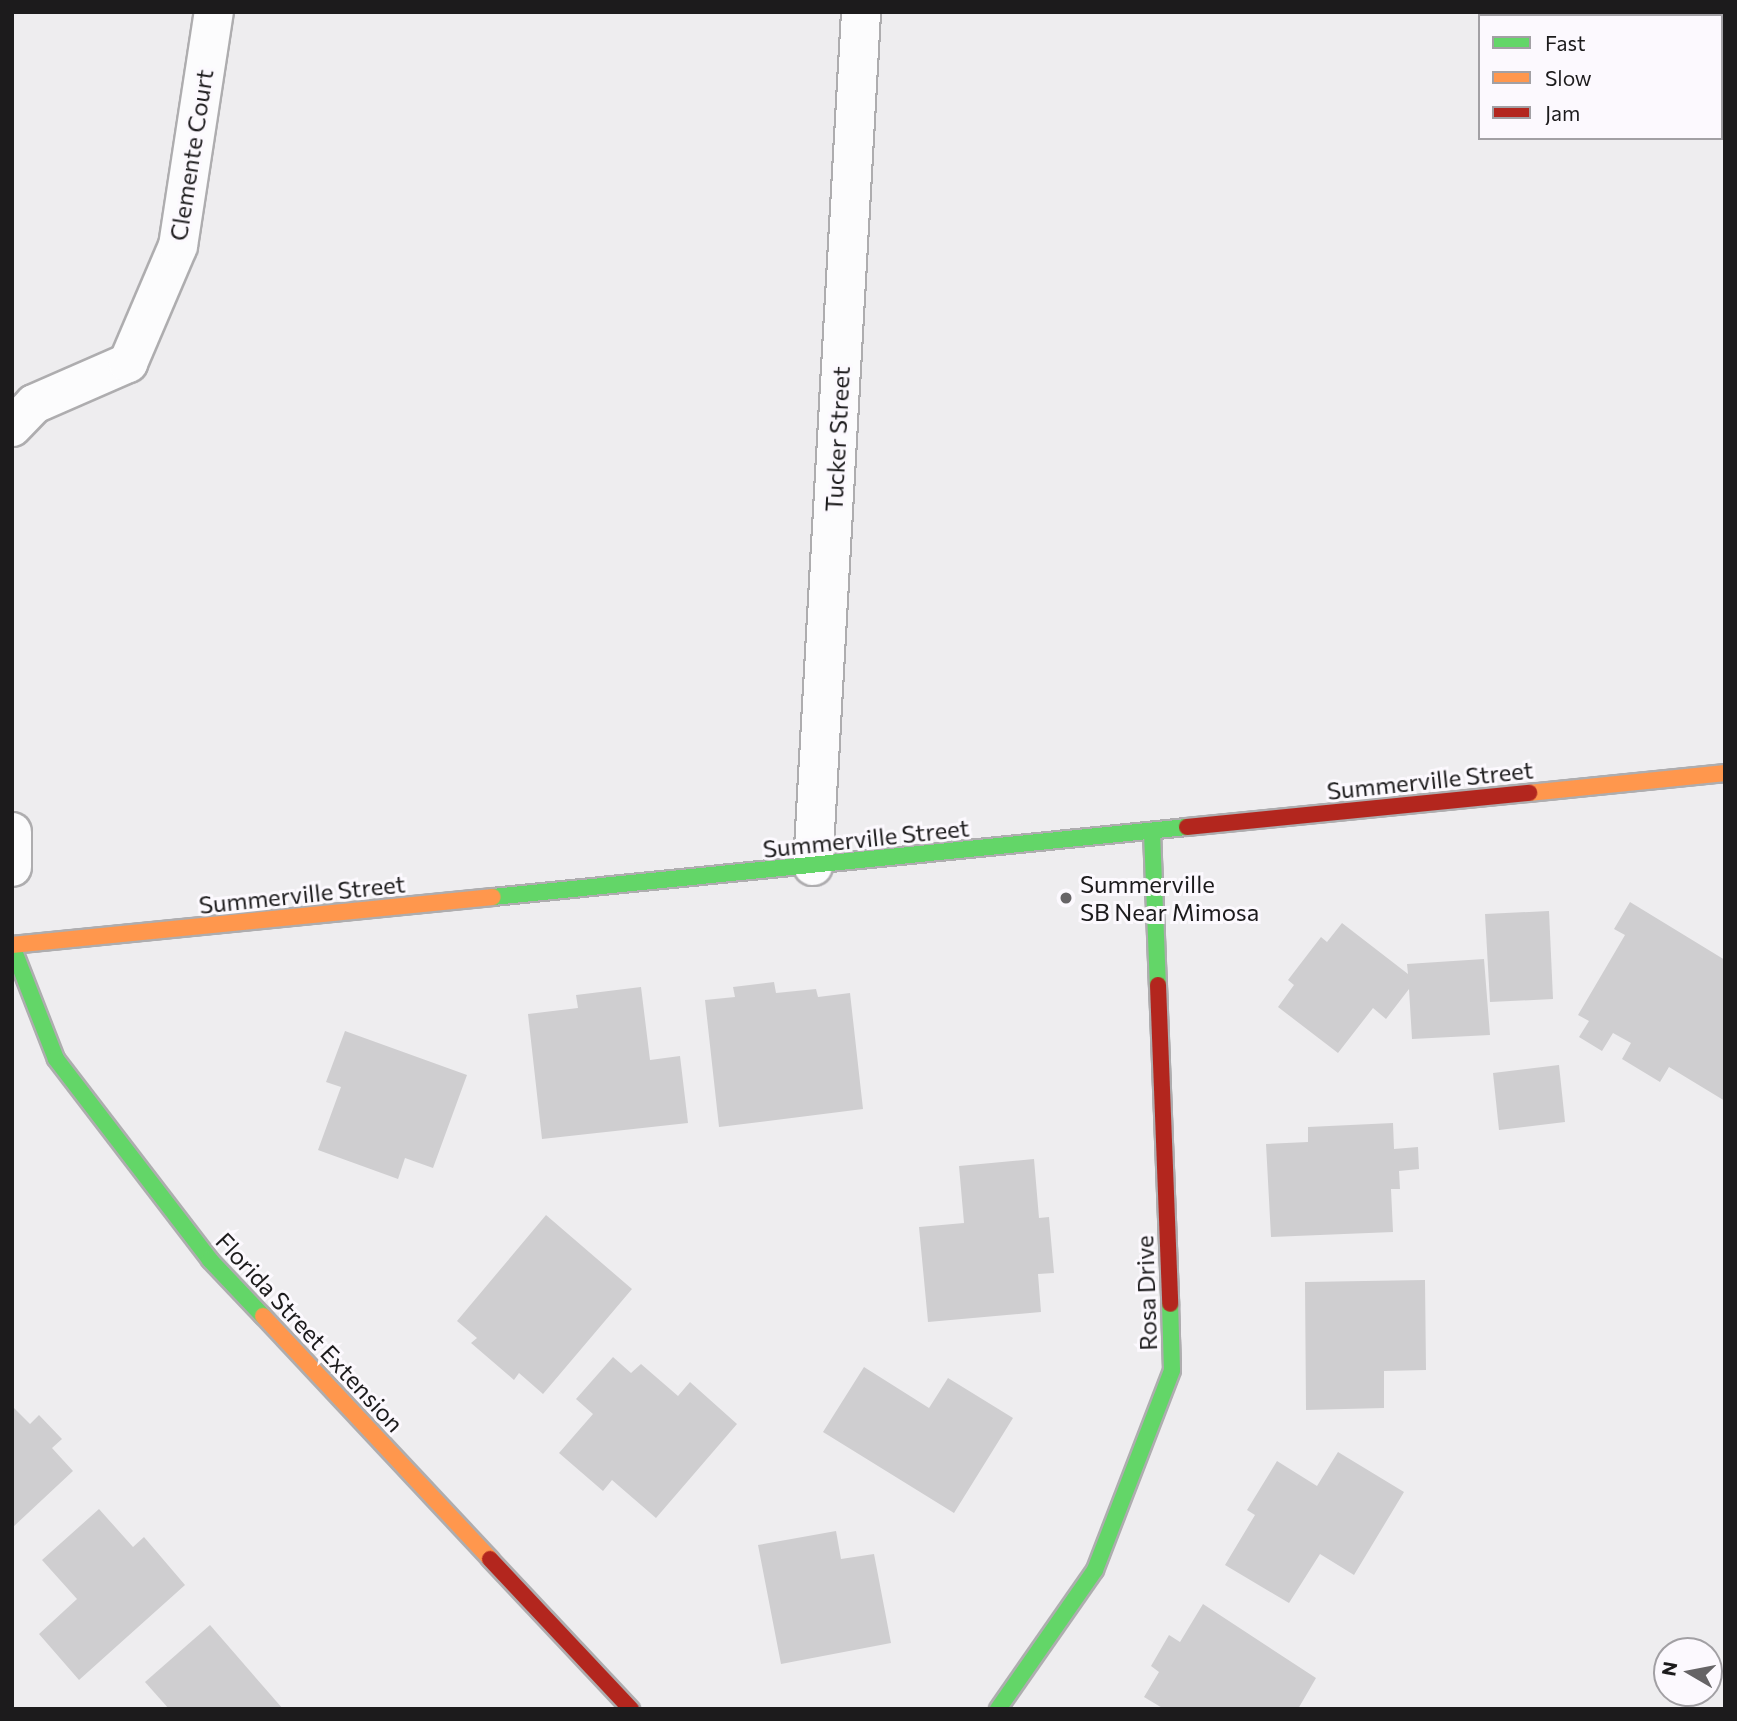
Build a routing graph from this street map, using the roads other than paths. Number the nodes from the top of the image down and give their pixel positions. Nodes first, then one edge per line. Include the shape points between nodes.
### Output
1 (214, 12) edge
2 (861, 12) edge
3 (12, 427) edge
4 (1725, 773) edge
5 (12, 832) edge
6 (1152, 832) junction
7 (813, 866) junction
8 (12, 867) edge
9 (12, 946) edge
10 (631, 1709) edge
11 (998, 1709) edge

1 - 3 street, Clemente Court via 178,246 128,363 34,404
2 - 7 street, Tucker Street
4 - 6 street, Summerville Street
5 - 8 street
6 - 7 street, Summerville Street
6 - 11 street, Rosa Drive via 1172,1370 1095,1570
7 - 9 street, Summerville Street
9 - 10 street, Florida Street Extension via 56,1059 210,1260

